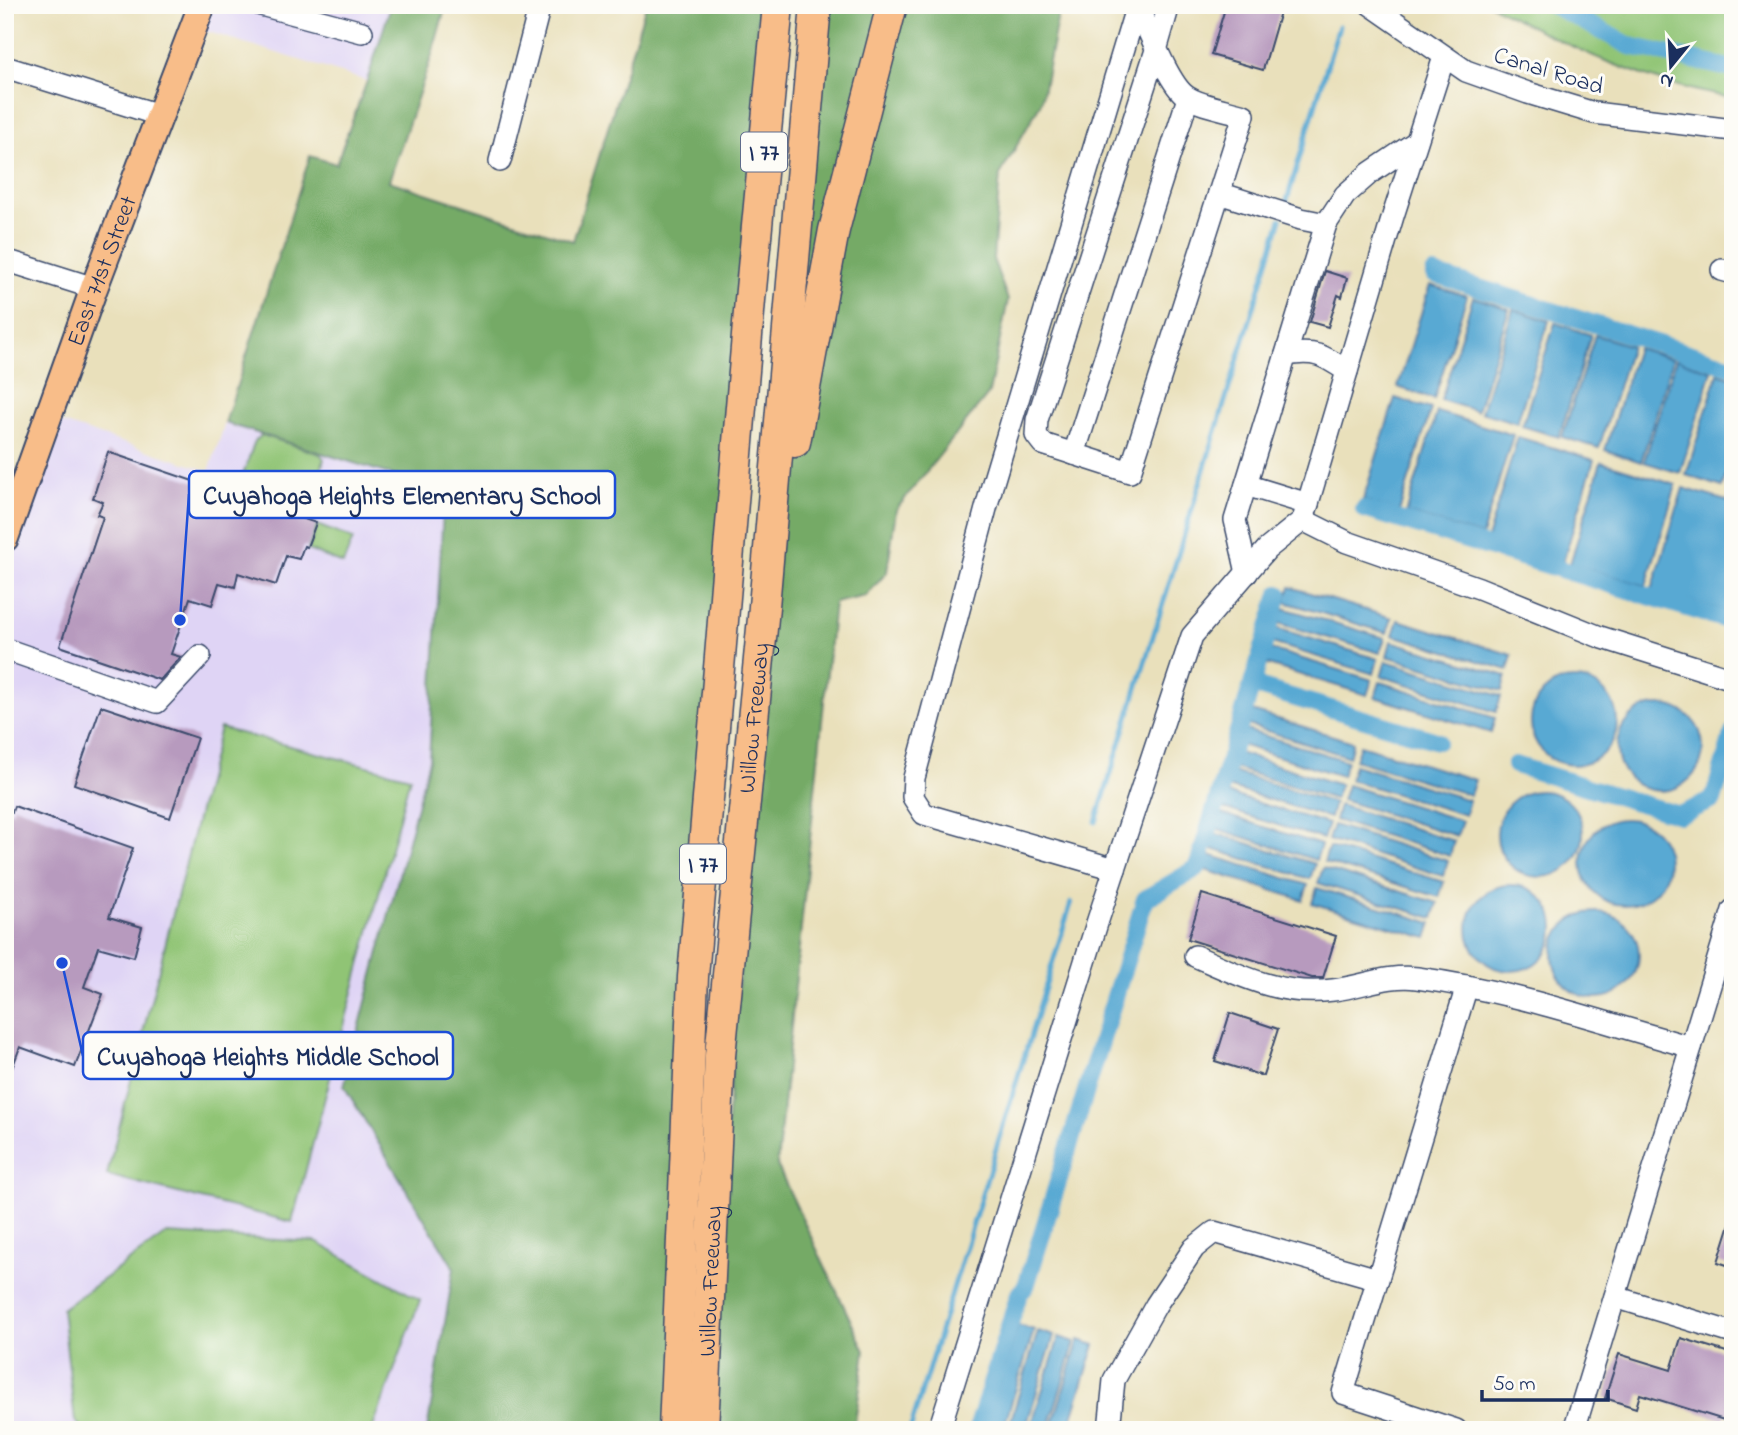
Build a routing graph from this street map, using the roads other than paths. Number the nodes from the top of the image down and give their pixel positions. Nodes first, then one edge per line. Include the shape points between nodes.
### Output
1 (202, 5) edge
2 (261, 5) edge
3 (540, 5) edge
4 (758, 5) edge
5 (778, 5) edge
6 (816, 5) edge
7 (892, 5) edge
8 (1170, 5) edge
9 (1371, 5) edge
10 (362, 32) dead end
11 (1157, 47) junction
12 (1444, 57) junction
13 (5, 67) edge
14 (1188, 98) junction
15 (159, 115) junction
16 (1733, 130) edge
17 (1416, 142) junction
18 (500, 161) dead end
19 (1219, 193) junction
20 (1325, 224) junction
21 (5, 260) edge
22 (94, 288) junction
23 (750, 300) junction
24 (1286, 355) junction
25 (1347, 371) junction
26 (1074, 454) junction
27 (1246, 485) junction
28 (1306, 512) junction
29 (5, 538) edge
30 (1247, 573) junction
31 (763, 618) junction
32 (5, 649) edge
33 (200, 656) dead end
34 (1733, 679) edge
35 (1115, 869) junction
36 (1733, 910) edge
37 (1195, 956) dead end
38 (1467, 986) junction
39 (1691, 1047) junction
40 (1378, 1279) junction
41 (1615, 1297) junction
42 (1733, 1333) edge
43 (674, 1430) edge
44 (703, 1430) edge
45 (939, 1430) edge
46 (1109, 1430) edge
47 (1456, 1430) edge
48 (1574, 1430) edge

1 - 15 main road, East 71st Street
2 - 10 street
3 - 18 street
4 - 23 highway
5 - 23 highway, Willow Freeway / I 77
6 - 31 highway, Willow Freeway / I 77
7 - 31 highway via 834,230
8 - 11 street
9 - 12 street, Canal Road
11 - 14 street via 1175,85
11 - 26 street via 1037,420 1036,435 1043,444
11 - 35 street via 1137,5 992,486 914,778 913,797 924,814
12 - 16 street, Canal Road via 1466,71 1594,113
12 - 17 street
13 - 15 street
14 - 19 street via 1244,115
14 - 26 street
15 - 22 main road, East 71st Street
17 - 20 street via 1345,195
17 - 25 street
19 - 20 street
19 - 26 street via 1130,472
20 - 24 street
21 - 22 street
22 - 29 main road, East 71st Street
23 - 43 highway, Willow Freeway / I 77 via 693,976
24 - 25 street via 1307,351
24 - 27 street
25 - 28 street
27 - 28 street
27 - 30 street via 1235,520
28 - 30 street
28 - 34 street via 1347,542 1600,637
30 - 35 street via 1192,636
31 - 44 highway, Willow Freeway / I 77 via 720,1056
32 - 33 street via 157,702
35 - 45 street
36 - 39 street
37 - 38 street via 1254,981 1304,993 1413,977
38 - 39 street
38 - 40 street
39 - 41 street
40 - 46 street via 1214,1232 1194,1248 1114,1380
40 - 47 street via 1343,1393
41 - 42 street
41 - 48 street

